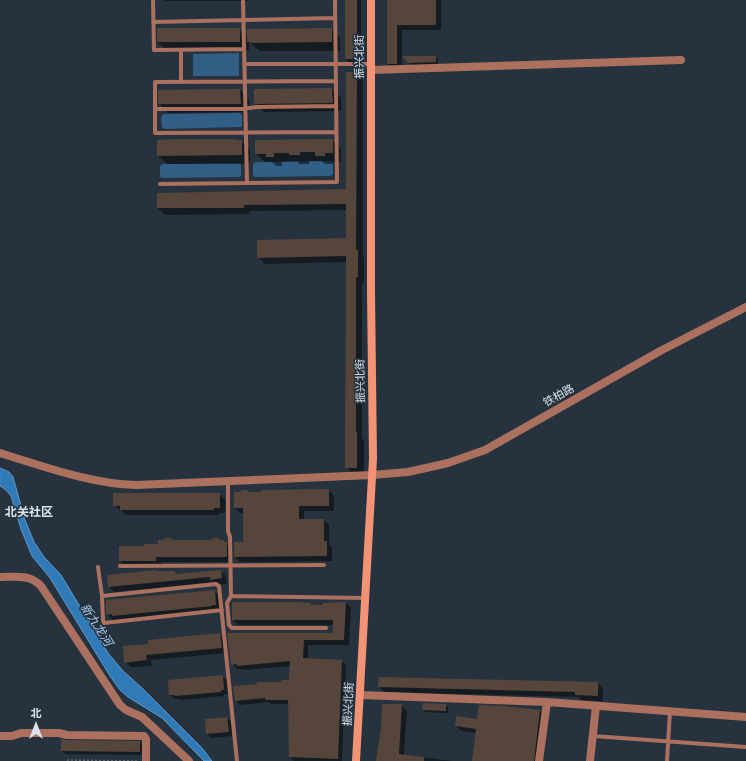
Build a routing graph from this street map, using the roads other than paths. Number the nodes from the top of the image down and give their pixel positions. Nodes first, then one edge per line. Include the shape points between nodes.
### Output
1 (153, 0) edge
2 (243, 0) edge
3 (335, 0) edge
4 (371, 0) edge
5 (335, 18) junction
6 (244, 20) junction
7 (154, 22) junction
8 (244, 49) junction
9 (181, 50) junction
10 (680, 60) dead end
11 (244, 64) junction
12 (336, 64) junction
13 (371, 67) junction
14 (245, 81) junction
15 (336, 81) junction
16 (181, 82) junction
17 (336, 106) junction
18 (245, 108) junction
19 (155, 109) junction
20 (246, 132) junction
21 (336, 132) junction
22 (247, 183) junction
23 (160, 184) dead end
24 (746, 307) edge
25 (0, 453) edge
26 (372, 475) junction
27 (228, 481) junction
28 (324, 565) dead end
29 (120, 566) dead end
30 (231, 566) junction
31 (98, 567) dead end
32 (0, 577) edge
33 (102, 596) junction
34 (231, 596) junction
35 (366, 598) junction
36 (222, 610) junction
37 (326, 628) dead end
38 (360, 695) junction
39 (547, 702) junction
40 (596, 706) junction
41 (670, 711) junction
42 (746, 717) edge
43 (0, 736) edge
44 (593, 736) junction
45 (667, 741) junction
46 (746, 747) edge
47 (146, 761) edge
48 (190, 761) edge
49 (237, 761) edge
50 (356, 761) edge
51 (539, 761) edge
52 (590, 761) edge
53 (667, 761) edge

1 - 7 lane
2 - 6 lane
3 - 5 lane
4 - 13 street, 振兴北街
5 - 6 lane
5 - 12 lane
6 - 7 lane
6 - 8 lane
7 - 9 lane via 154,50
8 - 9 lane
8 - 11 lane
9 - 16 lane
10 - 13 street
11 - 12 lane
11 - 14 lane
12 - 13 lane
12 - 15 lane
13 - 26 street, 振兴北街
14 - 15 lane
14 - 16 lane
14 - 18 lane
15 - 17 lane
16 - 19 lane via 155,82
17 - 18 lane
17 - 21 lane
18 - 19 lane
18 - 20 lane
19 - 20 lane via 155,133
20 - 21 lane
20 - 22 lane
21 - 22 lane via 337,182
22 - 23 lane
24 - 26 street, 铁柏路 via 662,350 486,450 414,471
25 - 27 street, 铁柏路 via 116,485
26 - 27 street, 铁柏路
26 - 35 street, 振兴北街
27 - 30 lane
28 - 30 lane
29 - 30 lane
30 - 34 lane
31 - 33 lane
32 - 48 street via 29,577 35,580 120,706 142,717
33 - 36 lane via 216,584 219,586
33 - 36 lane via 104,623
34 - 35 lane
34 - 37 lane via 227,603 229,625 232,628
35 - 38 street, 振兴北街
36 - 49 lane
38 - 39 street
38 - 50 street, 振兴北街
39 - 40 street
39 - 51 street
40 - 41 street
40 - 44 street
41 - 42 street
41 - 45 lane
43 - 47 street via 21,733 144,736
44 - 45 lane
44 - 52 street
45 - 46 lane
45 - 53 lane

